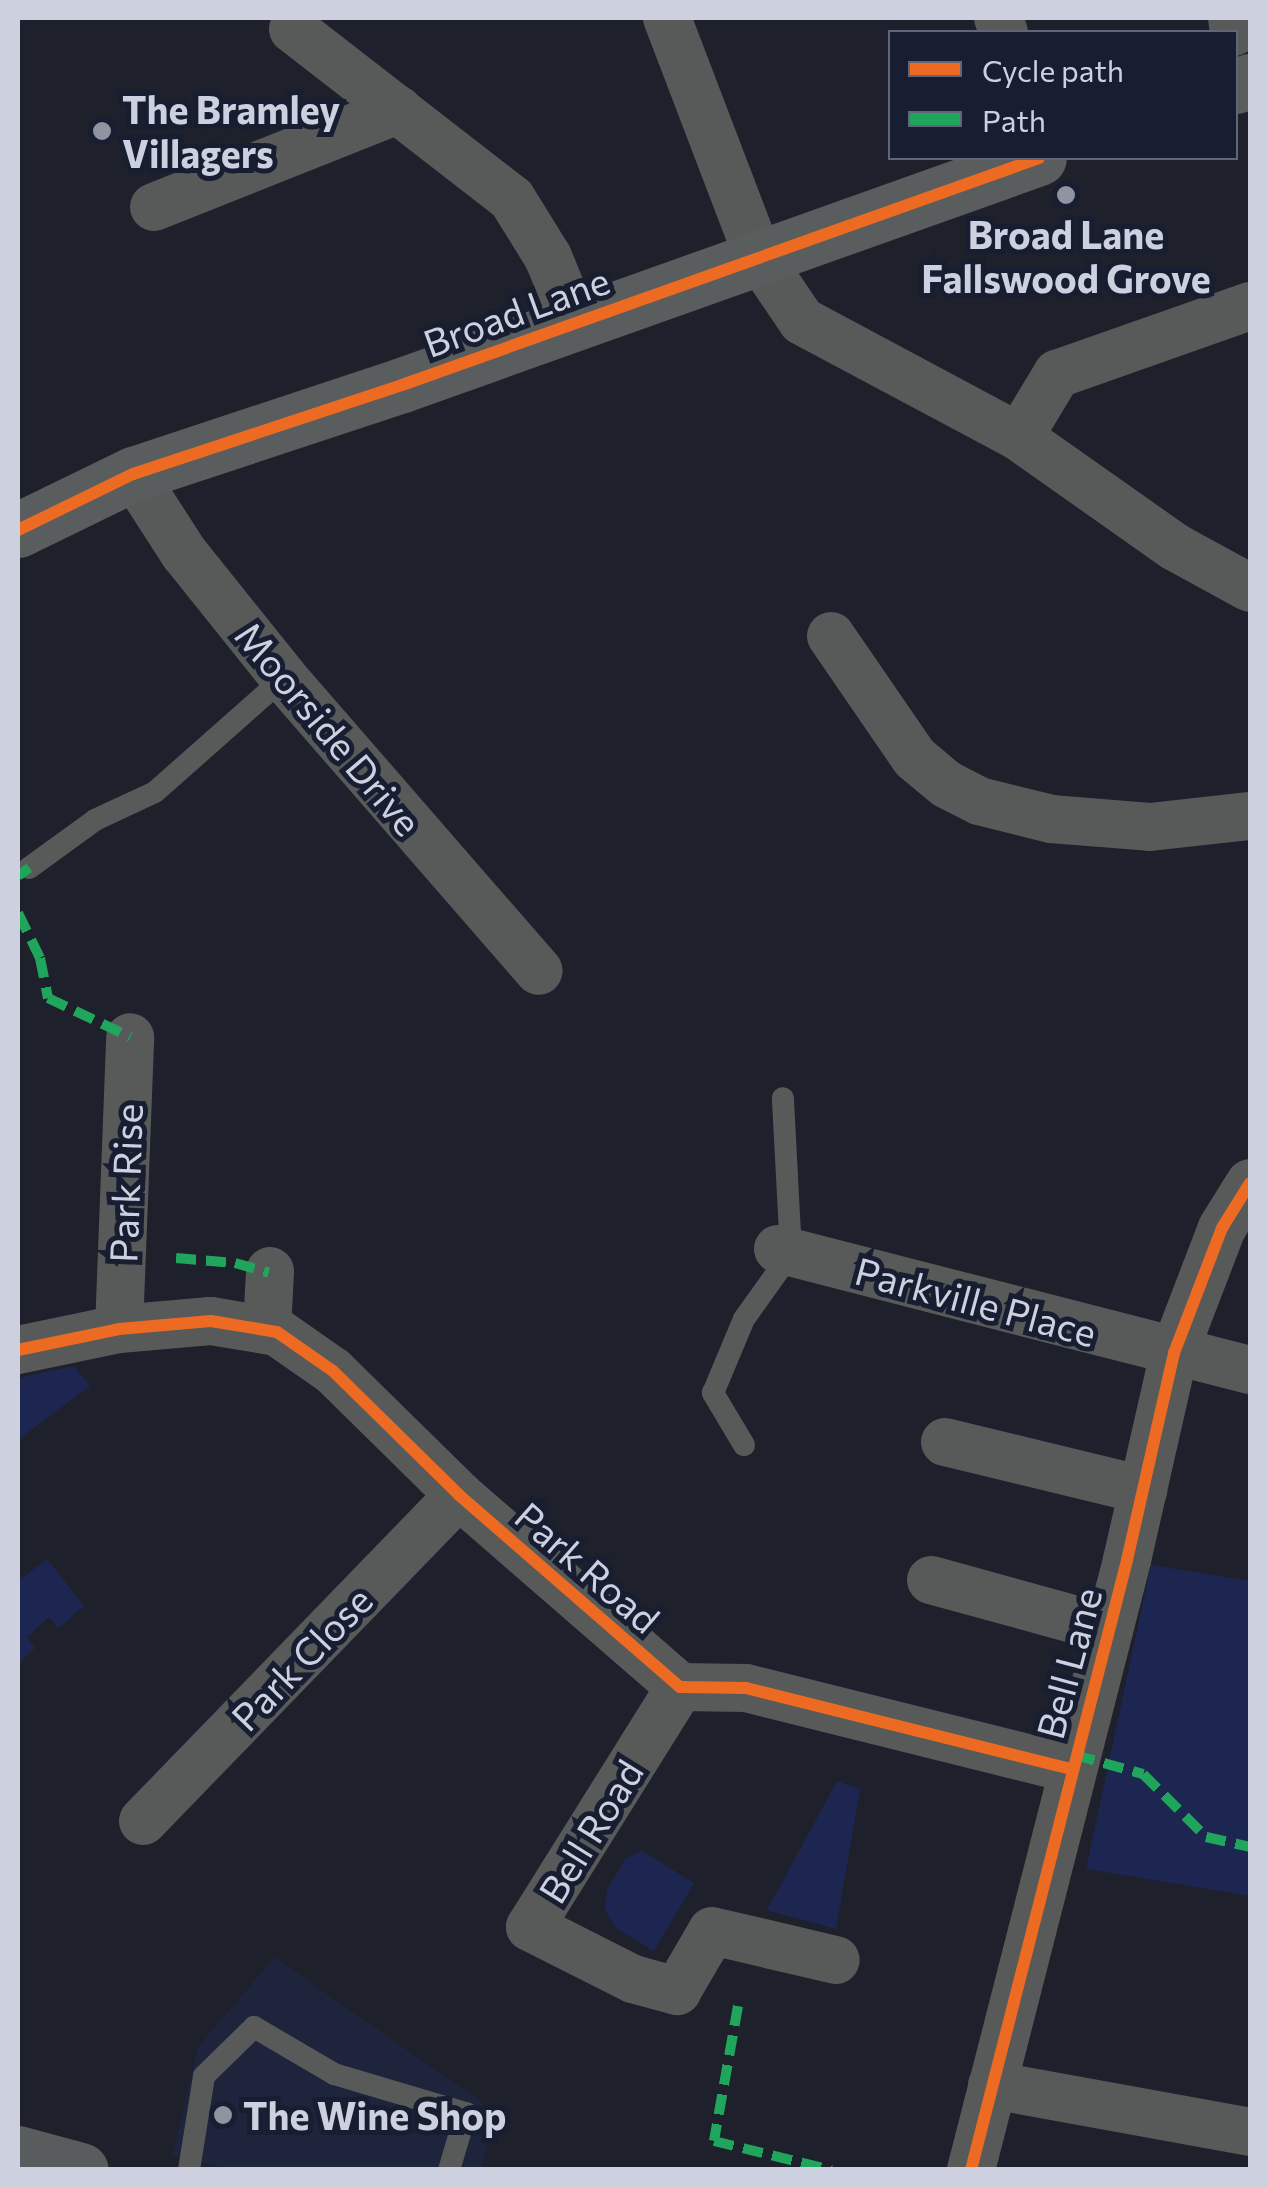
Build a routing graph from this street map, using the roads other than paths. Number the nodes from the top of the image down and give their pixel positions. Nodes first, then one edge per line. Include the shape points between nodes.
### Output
1 (666, 18) edge
2 (294, 29) dead end
3 (398, 110) junction
4 (1033, 160) edge
5 (154, 207) dead end
6 (758, 256) junction
7 (1250, 306) edge
8 (574, 320) junction
9 (1018, 436) junction
10 (133, 474) junction
11 (18, 530) edge
12 (1250, 588) edge
13 (831, 636) dead end
14 (284, 678) junction
15 (1250, 816) edge
16 (29, 868) dead end
17 (539, 971) dead end
18 (130, 1038) dead end
19 (783, 1098) dead end
20 (1250, 1183) edge
21 (784, 1251) junction
22 (270, 1270) dead end
23 (119, 1328) junction
24 (266, 1330) junction
25 (18, 1350) edge
26 (1174, 1353) junction
27 (1250, 1370) edge
28 (945, 1442) dead end
29 (744, 1446) dead end
30 (1143, 1490) junction
31 (460, 1495) junction
32 (931, 1580) dead end
33 (1109, 1630) junction
34 (680, 1686) junction
35 (1071, 1768) junction
36 (143, 1821) dead end
37 (836, 1960) dead end
38 (992, 2085) junction
39 (1250, 2132) edge
40 (18, 2153) edge
41 (81, 2170) edge
42 (189, 2170) edge
43 (449, 2170) edge
44 (972, 2170) edge

1 - 6 street
2 - 3 street
3 - 5 street
3 - 8 street via 512,199 548,256
4 - 6 street, Broad Lane
6 - 8 street, Broad Lane
6 - 9 street via 802,321
7 - 9 street via 1057,374
8 - 10 street, Broad Lane
9 - 12 street via 1176,547
10 - 11 street, Broad Lane
10 - 14 street, Moorside Drive via 184,552
13 - 15 street via 915,758 979,801 1050,819 1150,827
14 - 16 lane via 155,792 96,820
14 - 17 street, Moorside Drive
18 - 23 street, Park Rise
19 - 21 lane
20 - 26 street, Bell Lane via 1222,1228
21 - 26 street, Parkville Place
21 - 29 lane via 744,1319 714,1392
22 - 24 street
23 - 24 street, Park Road via 211,1321
23 - 25 street, Park Road
24 - 31 street, Park Road via 333,1371
26 - 27 street, Parkville Place
26 - 30 street, Bell Lane
28 - 30 street
30 - 33 street, Bell Lane
31 - 34 street, Park Road
31 - 36 street, Park Close
32 - 33 street
33 - 35 street, Bell Lane
34 - 35 street via 746,1688
34 - 37 street, Bell Road via 530,1927 633,1979 677,1990 712,1931
35 - 38 street, Bell Lane
38 - 39 street
38 - 44 street, Bell Lane
40 - 41 main road
42 - 43 lane via 204,2076 254,2028 334,2074 466,2114

